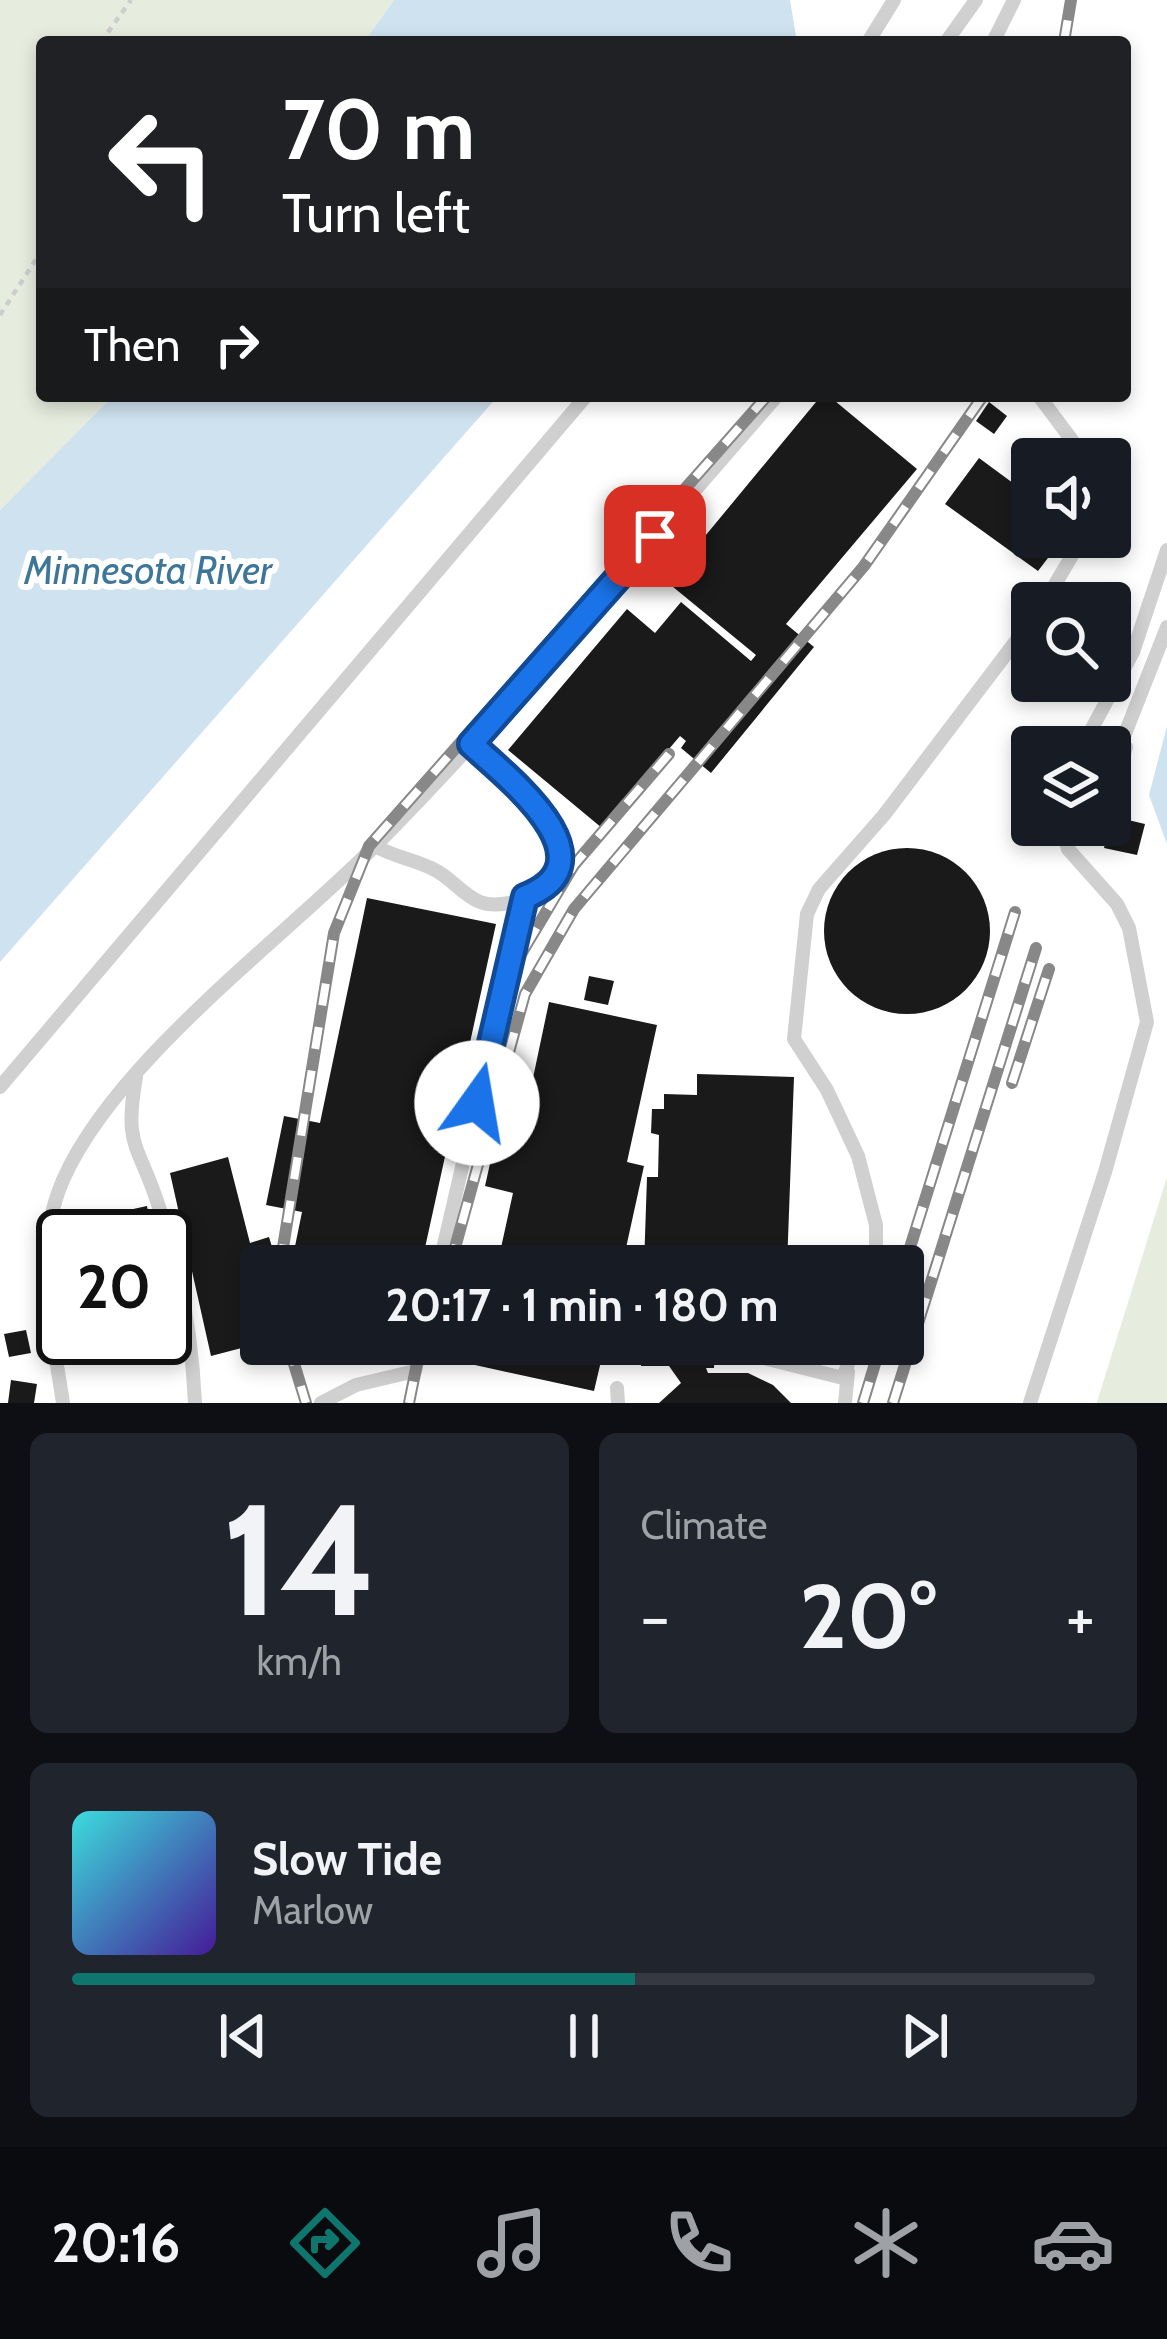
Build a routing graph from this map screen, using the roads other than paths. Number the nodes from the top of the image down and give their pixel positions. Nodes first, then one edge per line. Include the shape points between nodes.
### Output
1 (894, 0) edge
2 (976, 0) edge
3 (1014, 0) edge
4 (872, 36) edge
5 (950, 36) edge
6 (995, 36) edge
7 (581, 402) edge
8 (772, 402) edge
9 (1043, 402) edge
10 (1070, 438) edge
11 (1167, 550) edge
12 (1167, 625) edge
13 (1135, 646) junction
14 (1011, 648) edge
15 (1093, 726) edge
16 (1131, 727) edge
17 (471, 744) junction
18 (375, 846) junction
19 (1067, 846) edge
20 (525, 897) junction
21 (136, 1075) junction
22 (0, 1087) edge
23 (127, 1128) junction
24 (82, 1142) junction
25 (444, 1245) edge
26 (876, 1245) edge
27 (416, 1365) edge
28 (792, 1365) edge
29 (848, 1367) joint
30 (63, 1403) edge
31 (195, 1403) edge
32 (321, 1403) edge
33 (844, 1403) edge
34 (1030, 1403) edge

1 - 4 lane
2 - 5 lane
3 - 6 lane
7 - 22 lane
8 - 17 lane
9 - 10 lane
11 - 13 lane
12 - 13 lane
12 - 16 lane
13 - 15 lane
14 - 26 lane via 807,914 794,1039 858,1156
17 - 18 lane
17 - 20 lane via 554,829 561,854 552,878
18 - 20 lane via 436,870 481,902
18 - 21 lane
19 - 34 lane via 1130,928 1147,1022
20 - 25 lane
21 - 23 lane
21 - 24 lane
23 - 24 lane via 104,1124
23 - 31 lane via 157,1198 183,1302
24 - 30 lane via 47,1224 47,1294
27 - 32 lane
28 - 29 lane via 843,1378
29 - 33 lane

